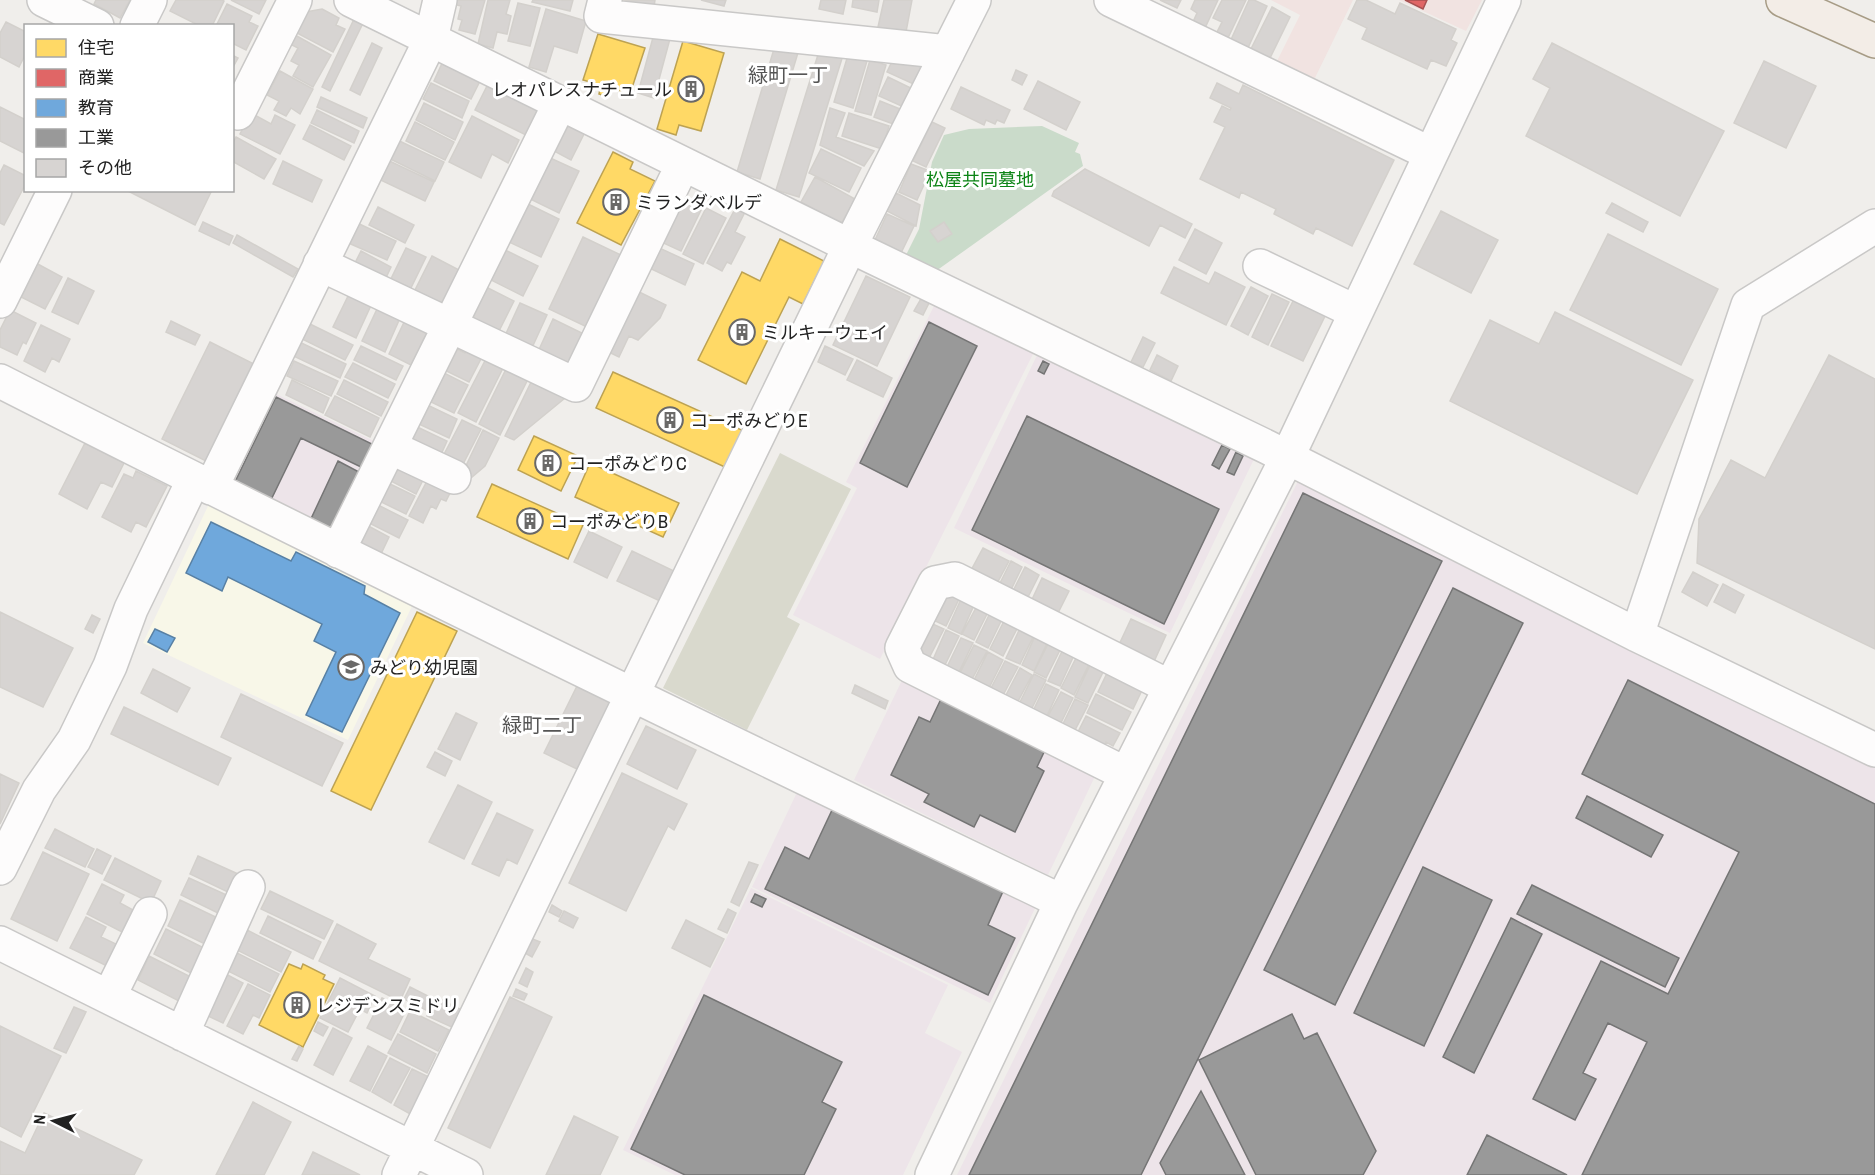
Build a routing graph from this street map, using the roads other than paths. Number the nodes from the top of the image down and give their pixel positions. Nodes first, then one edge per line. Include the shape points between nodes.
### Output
1 (44, 0) edge
2 (150, 0) edge
3 (296, 0) edge
4 (351, 0) edge
5 (440, 0) edge
6 (605, 0) edge
7 (974, 0) edge
8 (1111, 0) edge
9 (1504, 0) edge
10 (1783, 0) edge
11 (94, 24) edge
12 (138, 24) edge
13 (431, 39) junction
14 (1875, 41) edge
15 (948, 52) junction
16 (560, 103) junction
17 (238, 113) dead end
18 (1431, 154) junction
19 (683, 164) junction
20 (54, 192) edge
21 (1875, 226) edge
22 (850, 246) junction
23 (320, 264) junction
24 (1260, 266) dead end
25 (0, 301) edge
26 (1356, 312) junction
27 (450, 327) junction
28 (0, 381) edge
29 (390, 447) junction
30 (1287, 458) junction
31 (454, 477) dead end
32 (202, 484) junction
33 (338, 551) junction
34 (1637, 635) junction
35 (1170, 687) junction
36 (632, 696) junction
37 (1875, 750) edge
38 (1126, 774) junction
39 (0, 868) edge
40 (248, 887) dead end
41 (1061, 903) junction
42 (150, 914) dead end
43 (0, 943) edge
44 (109, 998) junction
45 (182, 1034) junction
46 (405, 1162) edge
47 (466, 1175) edge
48 (932, 1175) edge

1 - 11 street
2 - 12 street
3 - 17 street
4 - 13 street
5 - 13 street
6 - 15 street via 601,16
7 - 15 street
8 - 18 street
9 - 18 street
10 - 14 main road
13 - 16 street
13 - 23 street
15 - 22 street
16 - 19 street
16 - 27 street
18 - 26 street
19 - 22 street
19 - 27 street via 576,385
20 - 25 street
21 - 34 street via 1748,305
22 - 30 street
22 - 36 street
23 - 27 street
23 - 32 street
24 - 26 street
26 - 30 street
27 - 29 street
28 - 32 street
29 - 31 street
29 - 33 street
30 - 34 street
30 - 35 street
32 - 33 street
32 - 39 street via 131,609 110,666 74,740 39,790
33 - 36 street
34 - 37 street
35 - 38 street
35 - 38 street via 955,579 935,583 907,638 902,648 910,666
36 - 41 street
36 - 46 street
38 - 41 street
40 - 45 street
41 - 48 street
42 - 44 street
43 - 44 street
44 - 45 street
45 - 46 street
46 - 47 street

